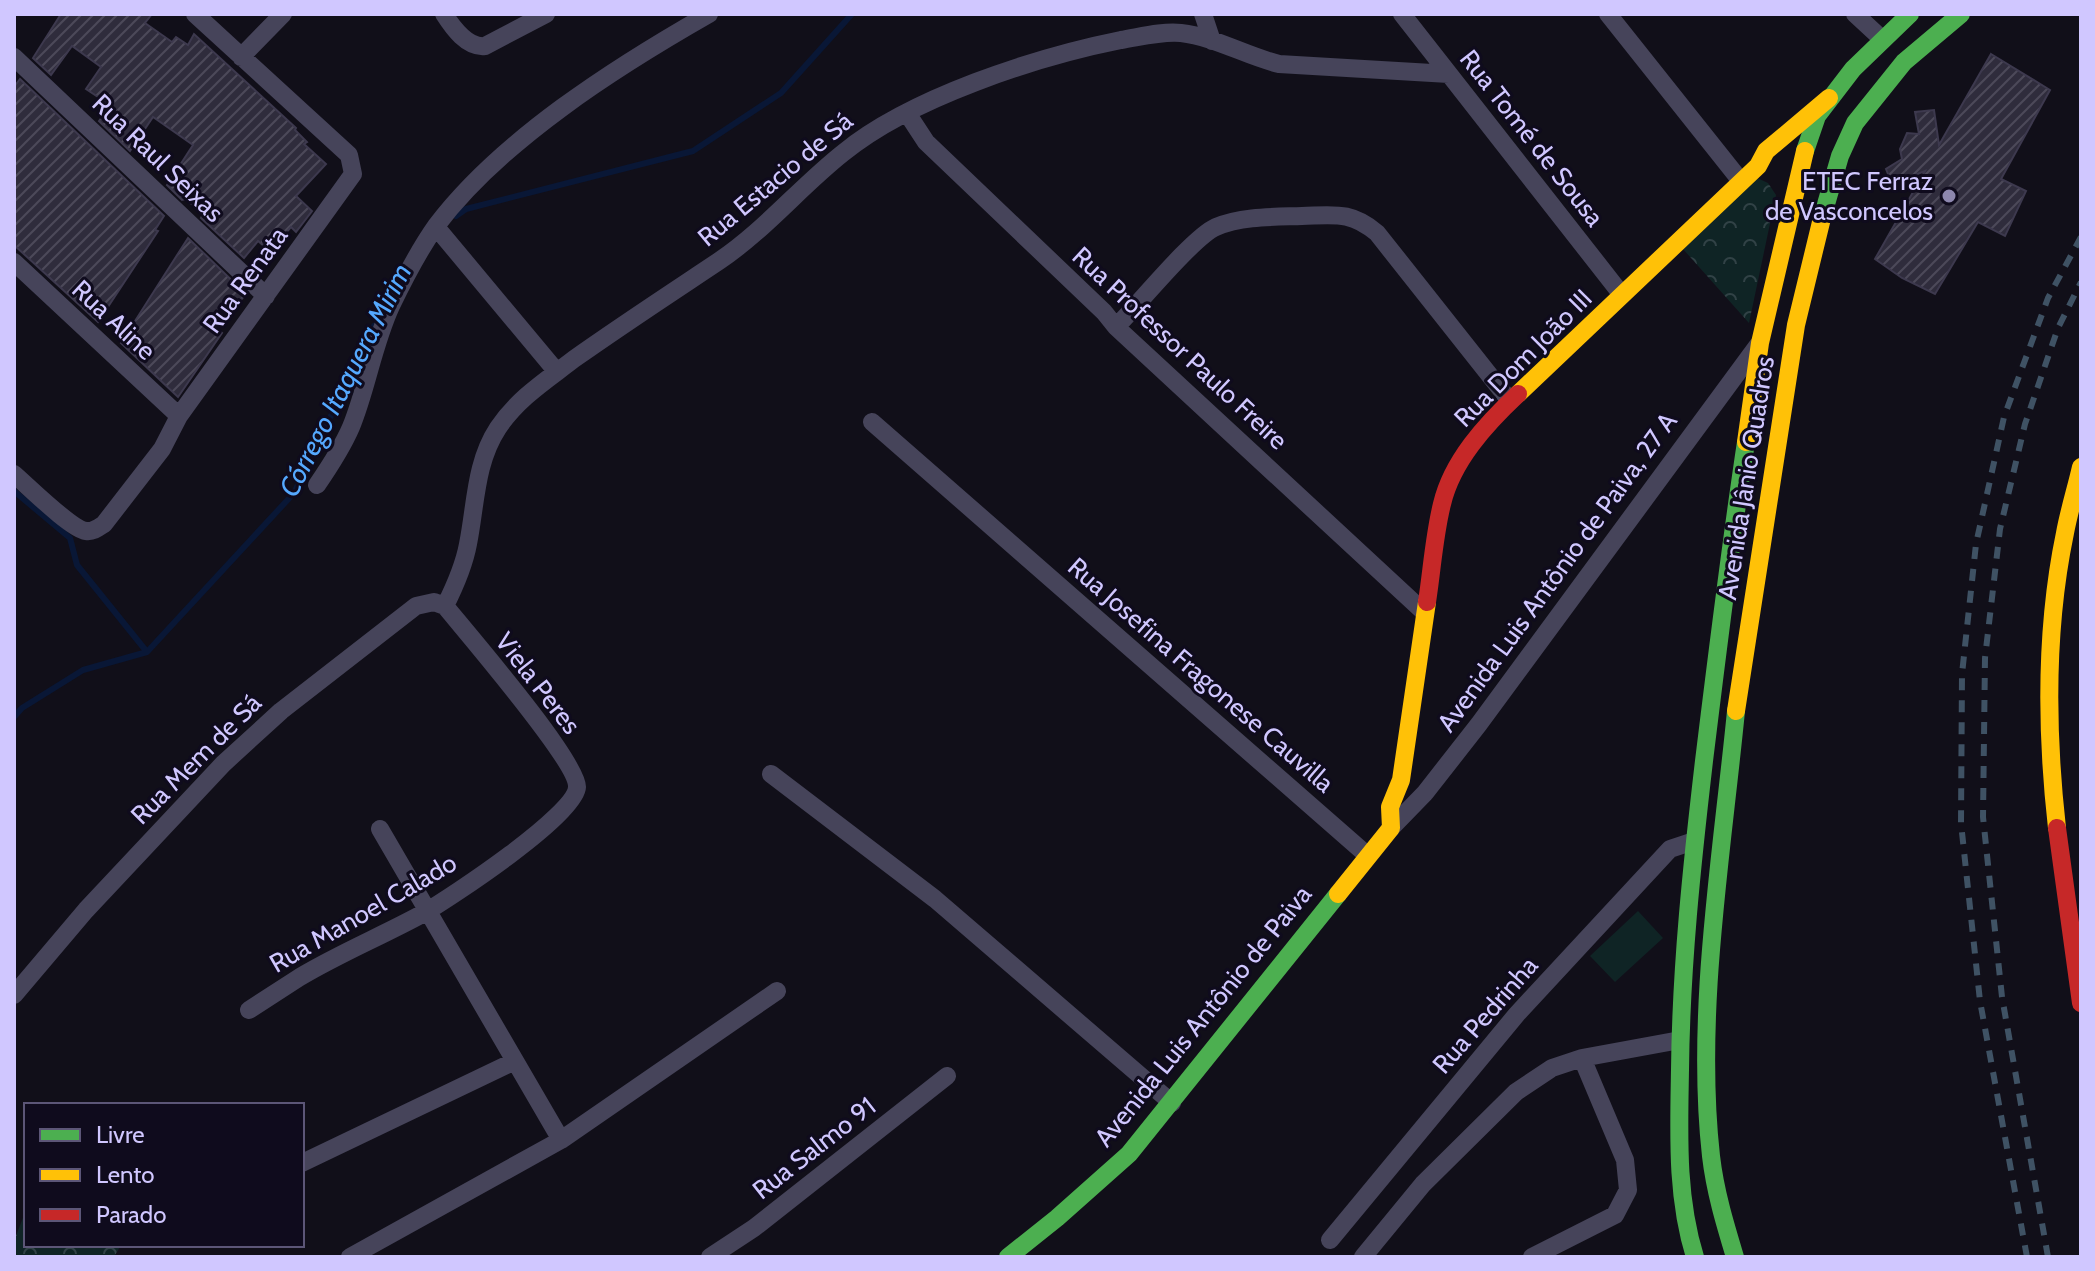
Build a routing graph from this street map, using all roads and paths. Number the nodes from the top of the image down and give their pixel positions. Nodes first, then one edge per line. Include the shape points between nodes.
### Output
1 (195, 14) edge
2 (283, 14) edge
3 (444, 14) edge
4 (546, 14) edge
5 (709, 14) edge
6 (1203, 14) edge
7 (1402, 14) edge
8 (1608, 14) edge
9 (1855, 14) edge
10 (1910, 14) edge
11 (1961, 14) edge
12 (1882, 39) junction
13 (1212, 41) junction
14 (14, 57) edge
15 (241, 57) junction
16 (1449, 74) junction
17 (1829, 98) junction
18 (907, 113) junction
19 (1855, 123) junction
20 (1806, 149) junction
21 (1758, 166) junction
22 (1740, 180) junction
23 (436, 227) junction
24 (14, 262) edge
25 (1622, 295) junction
26 (266, 296) junction
27 (1116, 327) junction
28 (1760, 343) junction
29 (557, 372) junction
30 (1510, 401) junction
31 (179, 416) junction
32 (872, 422) dead end
33 (2081, 467) edge
34 (14, 474) edge
35 (317, 485) dead end
36 (2078, 490) edge
37 (445, 606) junction
38 (1425, 613) junction
39 (771, 774) dead end
40 (575, 797) joint
41 (1391, 828) junction
42 (380, 829) dead end
43 (1694, 841) junction
44 (1367, 855) junction
45 (426, 912) junction
46 (777, 991) dead end
47 (14, 995) edge
48 (1682, 998) junction
49 (1707, 1000) junction
50 (2081, 1003) edge
51 (249, 1010) dead end
52 (1680, 1040) junction
53 (1582, 1058) junction
54 (515, 1061) junction
55 (947, 1076) dead end
56 (1172, 1103) junction
57 (561, 1140) junction
58 (304, 1162) edge
59 (1716, 1186) junction
60 (1681, 1194) junction
61 (1330, 1240) dead end
62 (350, 1257) edge
63 (710, 1257) edge
64 (1008, 1257) edge
65 (1363, 1257) edge
66 (1532, 1257) edge
67 (1695, 1257) edge
68 (1735, 1257) edge

1 - 15 street
2 - 15 street
3 - 4 street via 477,47
5 - 23 street via 582,93 485,170
6 - 13 street
7 - 16 street, Rua Tomé de Sousa
8 - 22 street
9 - 12 street
10 - 12 main road, Avenida Jânio Quadros
11 - 19 main road, Avenida Jânio Quadros via 1904,62
12 - 17 main road, Avenida Jânio Quadros
13 - 16 street, Rua Estacio de Sá via 1279,64
13 - 18 street, Rua Estacio de Sá via 1180,33 1091,46 1024,66
14 - 26 street, Rua Raul Seixas
15 - 26 street, Rua Renata via 349,155 353,174
16 - 25 street, Rua Tomé de Sousa
17 - 20 main road, Avenida Jânio Quadros
17 - 21 main road, Rua Dom João III via 1766,151
18 - 27 street, Rua Professor Paulo Freire via 926,142
18 - 29 street, Rua Estacio de Sá via 842,153 724,258
19 - 20 main road, Rua Dom João III
19 - 49 main road, Avenida Jânio Quadros via 1828,194 1796,325 1738,692
20 - 21 main road, Rua Dom João III via 1773,165
20 - 28 main road, Avenida Jânio Quadros
21 - 22 main road, Rua Dom João III
22 - 25 main road, Rua Dom João III
23 - 29 street
23 - 35 street via 390,308 352,425
24 - 31 street, Rua Aline
25 - 30 main road, Rua Dom João III
26 - 31 street, Rua Renata
27 - 30 street via 1214,227 1343,214 1377,233
27 - 38 street, Rua Professor Paulo Freire
28 - 41 street, Avenida Luis Antônio de Paiva, 27 A via 1479,724
28 - 43 main road, Avenida Jânio Quadros
29 - 37 street, Rua Estacio de Sá via 528,393 485,452 464,563
30 - 38 main road, Rua Dom João III via 1471,445 1442,503
31 - 34 street, Rua Renata via 162,449 104,524 91,531 72,525
32 - 44 street, Rua Josefina Fragonese Cauvilla
33 - 36 main road
36 - 50 main road via 2061,553 2051,634 2048,732
37 - 40 street, Viela Peres via 573,772
37 - 47 street, Rua Mem de Sá via 416,606 281,711 202,786
38 - 41 main road, Rua Dom João III via 1401,780 1390,807
39 - 56 street via 935,899
40 - 45 street, Rua Manoel Calado via 503,860
41 - 44 main road, Avenida Luis Antônio de Paiva
42 - 45 street
43 - 48 main road, Avenida Jânio Quadros
43 - 61 street, Rua Pedrinha via 1670,849 1517,1014
44 - 56 main road, Avenida Luis Antônio de Paiva
45 - 51 street, Rua Manoel Calado via 302,976
45 - 54 street
46 - 57 street
48 - 49 main road
48 - 52 main road, Avenida Jânio Quadros
49 - 59 main road, Avenida Jânio Quadros via 1707,1116
52 - 53 street
52 - 60 main road, Avenida Jânio Quadros
53 - 65 street via 1552,1068 1516,1092 1423,1184
53 - 66 street via 1625,1160 1628,1190 1615,1215
54 - 57 street
54 - 58 street
55 - 63 street, Rua Salmo 91
56 - 64 main road, Avenida Luis Antônio de Paiva via 1129,1154
57 - 62 street
59 - 60 main road
59 - 68 main road, Avenida Jânio Quadros
60 - 67 main road, Avenida Jânio Quadros

